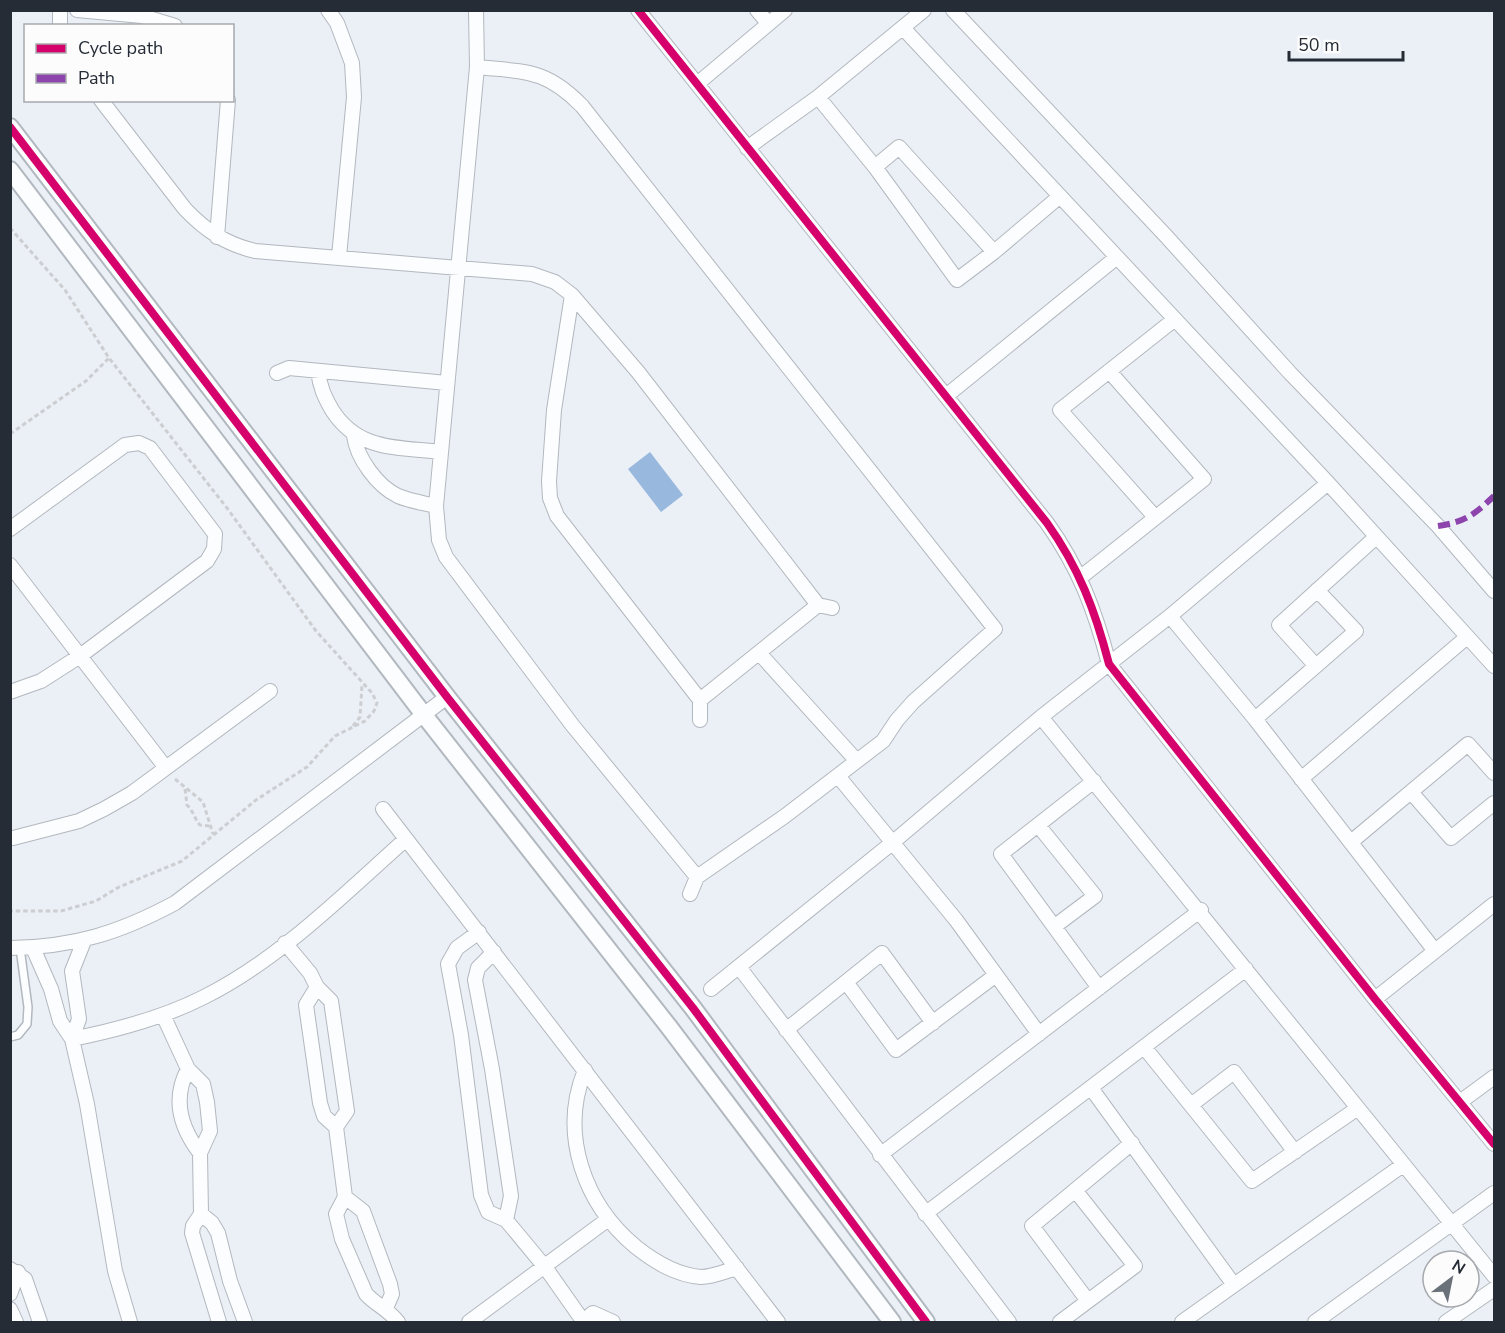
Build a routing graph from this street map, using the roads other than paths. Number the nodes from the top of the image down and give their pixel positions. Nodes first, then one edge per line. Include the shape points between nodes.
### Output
1 (77, 10) edge
2 (328, 10) edge
3 (476, 10) edge
4 (638, 10) edge
5 (757, 10) edge
6 (785, 10) edge
7 (924, 10) edge
8 (953, 10) edge
9 (338, 17) edge
10 (768, 23) junction
11 (168, 24) edge
12 (903, 28) junction
13 (477, 68) junction
14 (697, 84) junction
15 (818, 97) junction
16 (103, 102) edge
17 (228, 102) edge
18 (10, 127) edge
19 (747, 148) junction
20 (874, 167) junction
21 (10, 170) edge
22 (1059, 197) junction
23 (217, 237) junction
24 (994, 252) junction
25 (339, 257) junction
26 (1117, 257) junction
27 (456, 267) junction
28 (572, 295) junction
29 (1175, 319) junction
30 (318, 371) junction
31 (1109, 371) junction
32 (277, 373) dead end
33 (447, 383) junction
34 (946, 396) junction
35 (354, 436) junction
36 (440, 452) junction
37 (1328, 483) junction
38 (436, 506) junction
39 (1155, 517) junction
40 (10, 529) edge
41 (1376, 537) junction
42 (10, 565) edge
43 (1081, 577) junction
44 (1317, 590) junction
45 (1494, 591) edge
46 (1170, 616) junction
47 (1467, 637) junction
48 (760, 654) junction
49 (80, 656) junction
50 (1109, 664) junction
51 (1316, 666) junction
52 (1494, 666) edge
53 (270, 691) dead end
54 (10, 692) edge
55 (447, 697) junction
56 (700, 700) junction
57 (424, 715) junction
58 (1041, 717) junction
59 (1255, 719) junction
60 (700, 720) dead end
61 (856, 760) junction
62 (166, 768) junction
63 (1494, 773) edge
64 (838, 776) junction
65 (1301, 779) junction
66 (1094, 781) junction
67 (1411, 792) junction
68 (1494, 802) edge
69 (383, 809) dead end
70 (1038, 825) junction
71 (13, 838) dead end
72 (406, 839) junction
73 (1351, 842) junction
74 (892, 843) junction
75 (697, 877) junction
76 (690, 894) dead end
77 (1494, 904) edge
78 (1201, 910) junction
79 (1055, 926) junction
80 (479, 932) junction
81 (84, 941) junction
82 (285, 943) junction
83 (21, 948) edge
84 (1435, 951) junction
85 (494, 952) junction
86 (739, 967) junction
87 (1246, 969) junction
88 (996, 975) junction
89 (846, 982) junction
90 (317, 987) junction
91 (1099, 988) junction
92 (711, 989) dead end
93 (1375, 999) junction
94 (163, 1015) junction
95 (933, 1023) junction
96 (786, 1030) junction
97 (1039, 1034) junction
98 (10, 1037) edge
99 (72, 1039) junction
100 (1144, 1047) junction
101 (188, 1069) junction
102 (585, 1070) junction
103 (1494, 1077) edge
104 (1091, 1088) junction
105 (1460, 1102) junction
106 (1191, 1105) junction
107 (1358, 1108) junction
108 (336, 1127) junction
109 (1132, 1143) junction
110 (1494, 1144) edge
111 (1295, 1152) junction
112 (200, 1153) junction
113 (880, 1155) junction
114 (1403, 1165) junction
115 (1075, 1190) junction
116 (1494, 1193) edge
117 (345, 1197) junction
118 (201, 1214) junction
119 (925, 1214) junction
120 (506, 1220) junction
121 (607, 1220) junction
122 (1452, 1223) junction
123 (545, 1267) junction
124 (737, 1268) junction
125 (14, 1271) edge
126 (1494, 1276) edge
127 (1234, 1285) junction
128 (1494, 1289) edge
129 (10, 1294) edge
130 (1088, 1301) junction
131 (386, 1308) junction
132 (10, 1309) edge
133 (583, 1322) edge
134 (16, 1323) edge
135 (40, 1323) edge
136 (130, 1323) edge
137 (219, 1323) edge
138 (245, 1323) edge
139 (398, 1323) edge
140 (469, 1323) edge
141 (613, 1323) edge
142 (778, 1323) edge
143 (892, 1323) edge
144 (926, 1323) edge
145 (1009, 1323) edge
146 (1060, 1323) edge
147 (1182, 1323) edge
148 (1315, 1323) edge
149 (1446, 1323) edge

1 - 11 street via 142,16
2 - 9 street
3 - 13 street
4 - 14 street
5 - 10 street
6 - 10 street
7 - 12 street
8 - 45 street via 1290,373 1438,526
9 - 25 street via 352,63 354,98
10 - 14 street
12 - 15 street
12 - 22 street
13 - 27 street
13 - 61 street via 537,74 563,87 582,106 994,629 914,702 883,741
14 - 19 street
15 - 19 street
15 - 20 street
16 - 23 street via 185,209
17 - 23 street
18 - 55 street
19 - 34 street
20 - 24 street via 899,147
20 - 24 street via 957,280
21 - 57 street
22 - 24 street
22 - 26 street
23 - 25 street via 255,251
25 - 27 street
26 - 29 street
26 - 34 street
27 - 28 street via 532,274 555,282
27 - 33 street
28 - 48 street via 825,607
28 - 56 street via 554,410 550,498 557,516
29 - 31 street
29 - 37 street
30 - 32 street via 289,368
30 - 33 street
30 - 35 street via 320,390 342,425
31 - 39 street via 1203,479
31 - 39 street via 1060,410
33 - 36 street
34 - 43 street via 1047,523
35 - 36 street via 380,445
35 - 38 street via 356,448 381,484 397,496
36 - 38 street
37 - 41 street
37 - 46 street
38 - 75 street via 439,540 446,557 573,726
39 - 43 street
40 - 49 street via 125,445 140,443 150,448 214,534 214,549 207,561
41 - 44 street
41 - 47 street
42 - 49 street
43 - 50 street via 1096,612
44 - 51 street via 1279,625
44 - 51 street via 1356,631
46 - 50 street
46 - 59 street
47 - 52 street
47 - 65 street
48 - 56 street
48 - 61 street
49 - 54 street via 41,681
49 - 62 street
50 - 58 street
50 - 93 street
51 - 59 street
53 - 62 street
55 - 57 street
55 - 144 street via 693,1008
56 - 60 street
57 - 81 street via 175,903 136,924
57 - 143 street via 669,1027
58 - 66 street
58 - 74 street
59 - 65 street
61 - 64 street
62 - 71 street via 132,793 79,821
63 - 67 street via 1468,744
64 - 74 street
64 - 75 street
65 - 73 street
66 - 70 street
66 - 78 street
67 - 68 street via 1451,838
67 - 73 street
69 - 72 street
70 - 79 street via 1001,854
70 - 79 street via 1095,896
72 - 80 street
72 - 82 street
73 - 84 street
74 - 86 street
74 - 88 street
75 - 76 street
77 - 84 street
78 - 87 street
78 - 91 street
79 - 91 street
80 - 85 street
80 - 120 street via 457,948 448,964 481,1195 488,1212
81 - 83 street
81 - 99 street via 72,971 79,1019
82 - 90 street
82 - 94 street via 204,997
83 - 98 lane via 27,1024 18,1035
83 - 99 street via 51,989 60,1021
84 - 93 street
85 - 102 street
85 - 120 street via 478,968 475,980 511,1196
86 - 92 street
86 - 96 street
87 - 100 street
87 - 107 street
88 - 95 street
88 - 97 street
89 - 95 street via 896,1050
89 - 95 street via 882,953
89 - 96 street
90 - 108 street via 306,1005 320,1103 324,1116
90 - 108 street via 331,1001 335,1017 347,1111
91 - 97 street
93 - 105 street
94 - 99 street
94 - 101 street
96 - 113 street
97 - 113 street
99 - 136 street via 115,1271
100 - 104 street
100 - 106 street
101 - 112 street via 178,1094 184,1129
101 - 112 street via 203,1084 207,1102 210,1131
102 - 121 street via 575,1105 576,1149
102 - 124 street
103 - 105 street
104 - 109 street
104 - 119 street
105 - 110 street
106 - 111 street via 1252,1181
106 - 111 street via 1234,1072
107 - 111 street
107 - 114 street
108 - 117 street
109 - 115 street
109 - 127 street
112 - 118 street
113 - 119 street
114 - 122 street
114 - 127 street
115 - 130 street via 1032,1226
115 - 130 street via 1135,1266
116 - 122 street
117 - 131 street via 363,1210 390,1284 392,1294
117 - 131 street via 336,1214 346,1250 366,1294
118 - 137 street via 192,1233
118 - 138 street via 218,1233
119 - 145 street
120 - 123 street
121 - 123 street
121 - 124 street via 645,1254 681,1274 704,1277
122 - 126 street
122 - 148 street
123 - 133 street
123 - 140 street
124 - 142 street
125 - 129 street
125 - 135 street via 25,1279
127 - 147 street
128 - 149 street
130 - 146 street
131 - 139 street
132 - 134 street
133 - 141 street via 593,1313

